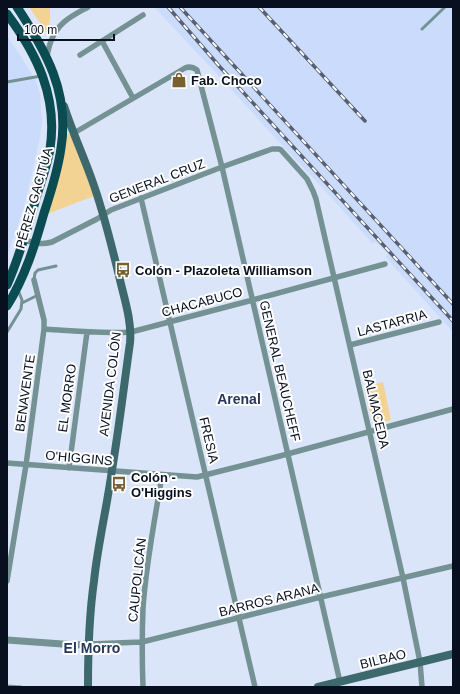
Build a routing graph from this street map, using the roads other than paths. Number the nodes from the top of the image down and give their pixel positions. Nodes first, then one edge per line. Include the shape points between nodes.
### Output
1 (16, 7) edge
2 (88, 7) edge
3 (445, 7) edge
4 (7, 14) edge
5 (143, 15) dead end
6 (422, 29) dead end
7 (51, 41) junction
8 (102, 41) junction
9 (40, 44) junction
10 (80, 55) dead end
11 (46, 56) junction
12 (43, 76) junction
13 (7, 82) edge
14 (59, 92) junction
15 (133, 98) junction
16 (74, 133) junction
17 (279, 149) joint
18 (222, 167) junction
19 (141, 198) junction
20 (103, 215) junction
21 (24, 240) junction
22 (36, 244) junction
23 (385, 264) dead end
24 (56, 266) dead end
25 (10, 273) junction
26 (335, 278) junction
27 (34, 280) joint
28 (7, 285) edge
29 (17, 288) junction
30 (38, 295) junction
31 (252, 300) junction
32 (22, 303) junction
33 (7, 306) edge
34 (170, 322) junction
35 (439, 322) dead end
36 (44, 329) junction
37 (7, 332) edge
38 (88, 332) junction
39 (131, 332) junction
40 (350, 345) junction
41 (453, 409) edge
42 (370, 432) junction
43 (288, 454) junction
44 (7, 463) edge
45 (26, 464) junction
46 (69, 468) junction
47 (112, 471) junction
48 (162, 475) junction
49 (206, 476) junction
50 (453, 566) edge
51 (403, 578) junction
52 (7, 581) edge
53 (321, 598) junction
54 (239, 618) junction
55 (7, 640) edge
56 (142, 642) junction
57 (89, 644) junction
58 (453, 654) edge
59 (420, 662) junction
60 (340, 682) junction
61 (7, 686) edge
62 (20, 687) edge
63 (88, 687) edge
64 (143, 687) edge
65 (255, 687) edge
66 (318, 687) edge
67 (422, 687) edge

1 - 9 main road, AVENIDA COLÓN
2 - 7 street via 66,20 57,29
3 - 6 lane
4 - 12 main road via 28,44
5 - 8 street
7 - 9 street
7 - 11 street
8 - 10 street
8 - 15 street
9 - 11 main road, AVENIDA COLÓN
11 - 14 main road, AVENIDA COLÓN
12 - 13 lane
12 - 21 main road, PÉREZ GACITÚA via 50,102 51,140 47,163
14 - 16 main road, AVENIDA COLÓN
14 - 22 main road, PÉREZ GACITÚA via 63,123 62,147
15 - 16 street
15 - 18 street, GENERAL BEAUCHEFF via 185,68 195,68
16 - 20 main road, AVENIDA COLÓN
17 - 18 street, GENERAL CRUZ via 272,149
17 - 26 street, BALMACEDA via 303,174 315,194
18 - 19 street, GENERAL CRUZ
18 - 31 street, GENERAL BEAUCHEFF
19 - 20 street, GENERAL CRUZ
19 - 34 street, FRESIA
20 - 22 street, GENERAL CRUZ via 52,242
20 - 39 main road, AVENIDA COLÓN
21 - 22 street, GENERAL CRUZ
21 - 25 main road, PÉREZ GACITÚA
22 - 29 main road, PÉREZ GACITÚA
23 - 26 street, CHACABUCO
24 - 27 lane via 38,270
25 - 28 main road, PÉREZ GACITÚA
25 - 29 lane
26 - 31 street, CHACABUCO
26 - 40 street, BALMACEDA
27 - 30 street, BENAVENTE
29 - 32 lane
29 - 33 main road, PÉREZ GACITÚA
30 - 32 lane
30 - 36 street, BENAVENTE
31 - 34 street, CHACABUCO
31 - 43 street, GENERAL BEAUCHEFF
32 - 37 lane via 20,312
34 - 39 street, CHACABUCO
34 - 49 street, FRESIA
35 - 40 street, LASTARRIA
36 - 38 street, CHACABUCO
36 - 45 street, BENAVENTE
38 - 39 street, CHACABUCO
38 - 46 street, EL MORRO
39 - 47 main road, AVENIDA COLÓN
40 - 42 street, BALMACEDA
41 - 42 street, O'HIGGINS
42 - 43 street, O'HIGGINS
42 - 51 street, BALMACEDA
43 - 49 street, O'HIGGINS
43 - 53 street, GENERAL BEAUCHEFF
44 - 45 street, O'HIGGINS
45 - 46 street, O'HIGGINS
45 - 52 street, BENAVENTE
46 - 47 street, O'HIGGINS
47 - 48 street, O'HIGGINS
47 - 57 main road, AVENIDA COLÓN via 94,580
48 - 49 street, O'HIGGINS
48 - 56 street, CAUPOLICÁN via 146,576
49 - 54 street, FRESIA
50 - 51 street, BARROS ARANA
51 - 53 street, BARROS ARANA
51 - 59 street, BALMACEDA
53 - 54 street, BARROS ARANA
53 - 60 street, GENERAL BEAUCHEFF
54 - 56 street, BARROS ARANA
54 - 65 street, FRESIA
55 - 57 street
56 - 57 street, BARROS ARANA
56 - 64 street, CAUPOLICÁN
57 - 63 main road, AVENIDA COLÓN
58 - 59 main road, BILBAO
59 - 60 main road, BILBAO
59 - 67 street, BALMACEDA
60 - 66 main road, BILBAO
61 - 62 lane

